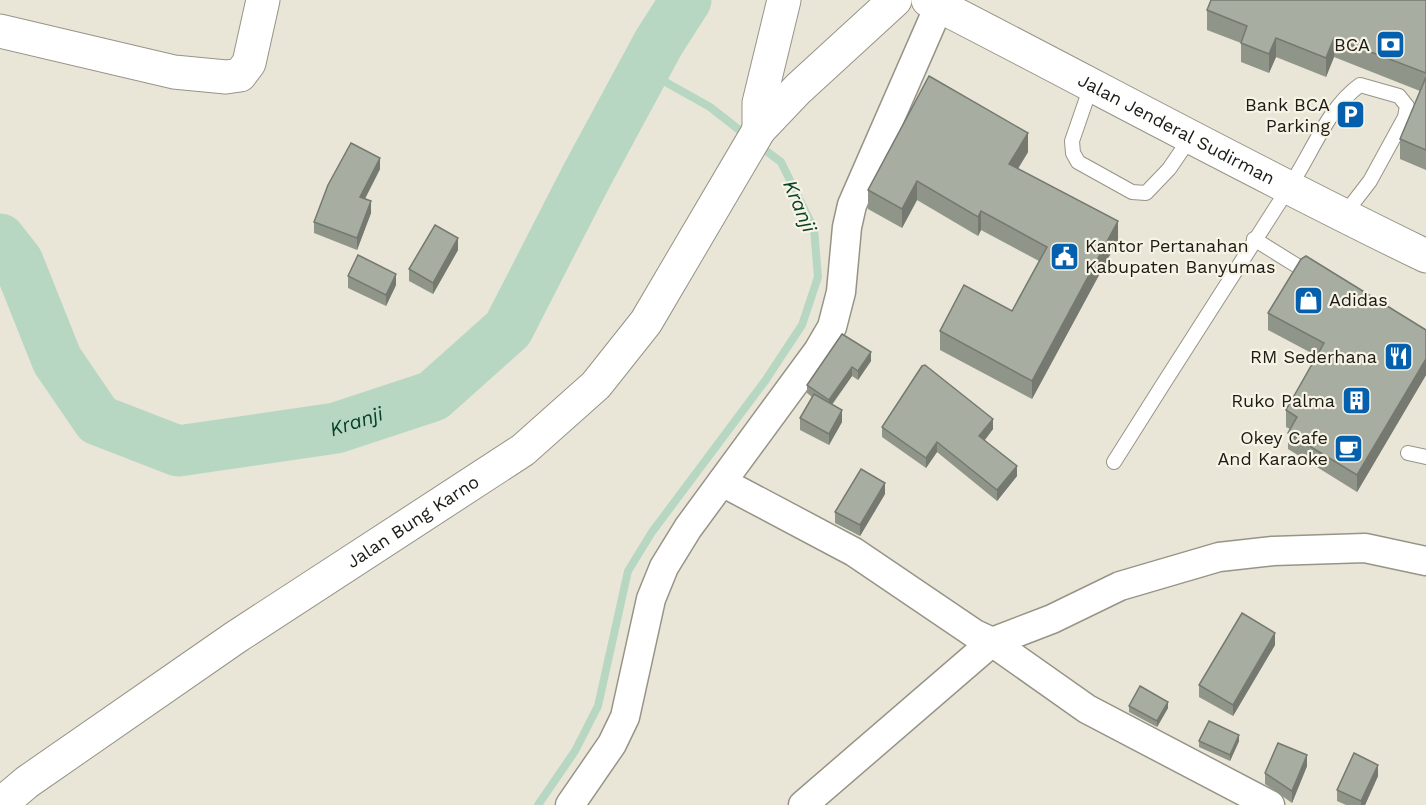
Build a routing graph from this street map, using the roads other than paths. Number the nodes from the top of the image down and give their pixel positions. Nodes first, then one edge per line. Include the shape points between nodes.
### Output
1 (263, 0) edge
2 (784, 0) edge
3 (895, 0) edge
4 (934, 3) edge
5 (0, 31) edge
6 (1092, 84) junction
7 (1191, 136) junction
8 (751, 143) junction
9 (1289, 187) junction
10 (1344, 216) junction
11 (1254, 239) junction
12 (1426, 256) edge
13 (1299, 267) edge
14 (1408, 453) dead end
15 (1426, 457) edge
16 (1114, 462) dead end
17 (722, 482) junction
18 (1426, 561) edge
19 (992, 642) junction
20 (0, 805) edge
21 (570, 805) edge
22 (803, 805) edge
23 (1270, 805) edge

1 - 5 main road via 249,63 240,75 226,77 174,72
2 - 8 main road
3 - 8 main road, Jalan Bung Karno via 798,89
4 - 6 main road, Jalan Jenderal Sudirman
4 - 17 street via 852,205 845,268 832,327
6 - 7 main road, Jalan Jenderal Sudirman
6 - 7 lane via 1072,141 1073,153 1078,162 1132,192 1146,193 1169,169
7 - 9 main road, Jalan Jenderal Sudirman
8 - 20 main road, Jalan Bung Karno via 646,322 597,386 524,450 236,637 27,782
9 - 10 main road, Jalan Jenderal Sudirman
9 - 10 lane via 1343,97 1359,85 1399,96 1407,106 1405,117 1370,181
9 - 11 lane
10 - 12 main road, Jalan Jenderal Sudirman
11 - 13 lane
11 - 16 lane
14 - 15 lane
17 - 19 street via 854,552
17 - 21 street via 664,567 651,599 626,717
18 - 19 street via 1365,548 1219,557 1120,586
19 - 22 street
19 - 23 street via 1087,709

